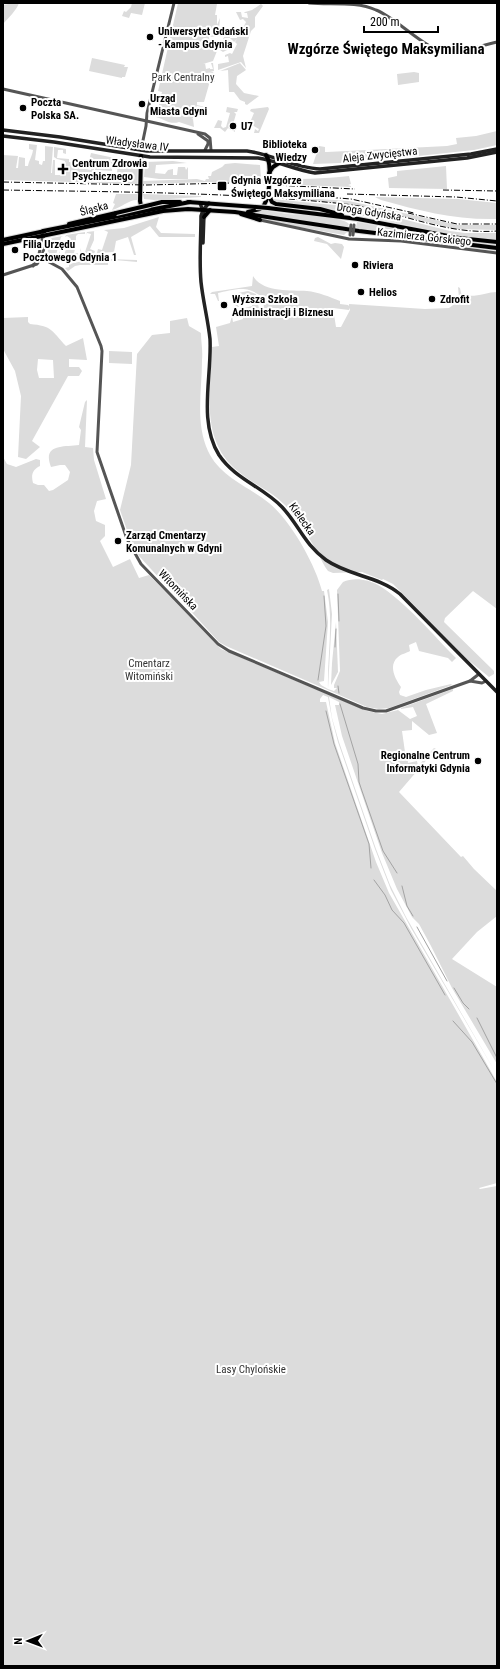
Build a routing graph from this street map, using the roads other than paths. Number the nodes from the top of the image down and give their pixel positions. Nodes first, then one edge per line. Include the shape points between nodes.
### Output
1 (174, 3) edge
2 (309, 3) edge
3 (497, 42) edge
4 (3, 89) edge
5 (146, 121) junction
6 (3, 130) edge
7 (194, 132) junction
8 (3, 136) edge
9 (142, 145) junction
10 (212, 145) junction
11 (134, 149) junction
12 (497, 149) edge
13 (141, 150) junction
14 (205, 150) junction
15 (211, 150) junction
16 (217, 150) junction
17 (497, 152) edge
18 (266, 155) junction
19 (141, 156) junction
20 (209, 157) junction
21 (269, 160) junction
22 (279, 163) junction
23 (269, 175) junction
24 (268, 194) junction
25 (140, 201) junction
26 (190, 202) junction
27 (200, 203) junction
28 (209, 203) junction
29 (266, 207) junction
30 (258, 208) junction
31 (203, 210) junction
32 (210, 210) junction
33 (143, 212) junction
34 (235, 212) junction
35 (244, 213) junction
36 (128, 215) junction
37 (149, 215) junction
38 (204, 217) junction
39 (346, 217) junction
40 (353, 218) junction
41 (260, 220) joint
42 (43, 234) junction
43 (3, 240) edge
44 (351, 240) junction
45 (497, 242) edge
46 (3, 244) edge
47 (497, 248) edge
48 (497, 253) edge
49 (40, 257) junction
50 (201, 266) junction
51 (3, 275) edge
52 (479, 674) junction
53 (470, 681) junction
54 (486, 681) junction
55 (497, 692) edge

1 - 5 street
2 - 3 street via 375,9 432,47 446,52 458,52
4 - 5 street
5 - 7 street
5 - 9 street
6 - 11 main road, Władysława IV
7 - 10 street via 207,135
7 - 14 street via 208,140
8 - 19 main road, Władysława IV
9 - 11 main road
9 - 13 street
10 - 15 street
10 - 16 street
11 - 13 main road, Władysława IV
12 - 18 main road, Aleja Zwycięstwa via 471,154 320,169 299,166
13 - 14 main road, Władysława IV
13 - 19 main road
14 - 15 main road, Władysława IV
15 - 16 main road, Władysława IV
15 - 20 main road
16 - 18 main road, Władysława IV via 247,150
17 - 22 main road, Aleja Zwycięstwa via 467,158 326,173 308,172
18 - 21 main road
19 - 20 main road, Władysława IV
19 - 25 main road
20 - 21 main road, Władysława IV via 251,157
21 - 22 main road, Aleja Zwycięstwa
21 - 23 main road
22 - 23 main road via 272,168
23 - 24 main road
24 - 29 main road
24 - 39 main road via 276,204 320,209
25 - 33 main road
25 - 36 main road via 135,210
26 - 27 main road, Droga Gdyńska
26 - 33 main road
26 - 42 main road, Śląska, bridge via 150,205
27 - 28 main road, Droga Gdyńska
27 - 31 main road, Kielecka
28 - 30 main road, Droga Gdyńska
28 - 31 main road
29 - 30 main road, Droga Gdyńska, bridge
29 - 39 main road, Droga Gdyńska
30 - 35 main road
31 - 32 main road, Droga Gdyńska
31 - 37 main road, Śląska via 173,210
31 - 38 main road, Kielecka
31 - 50 main road, Kielecka
32 - 34 main road, Droga Gdyńska
32 - 38 main road
33 - 36 main road
33 - 37 main road
34 - 35 main road, Droga Gdyńska
34 - 41 main road
35 - 47 main road, Droga Gdyńska via 359,231
36 - 42 main road
37 - 42 main road, Śląska
38 - 50 main road, Kielecka
39 - 40 main road, Droga Gdyńska
40 - 44 street, bridge
40 - 45 main road, Droga Gdyńska via 459,238
41 - 44 street
42 - 43 main road, Śląska
42 - 46 main road, Śląska
42 - 49 street via 45,240
44 - 48 street, Kazimierza Górskiego via 401,241
49 - 51 street via 33,266
49 - 53 street, Witomińska via 62,269 77,287 100,342 102,351 98,454 126,538 147,570 223,648 368,710 379,712 392,710
50 - 52 main road, Kielecka via 201,284 209,328 208,419 212,440 223,461 238,476 280,505 306,542 326,560 383,582 400,594
52 - 53 street, Witomińska
52 - 54 main road, Kielecka
53 - 54 street, Witomińska
54 - 55 main road, Kielecka

